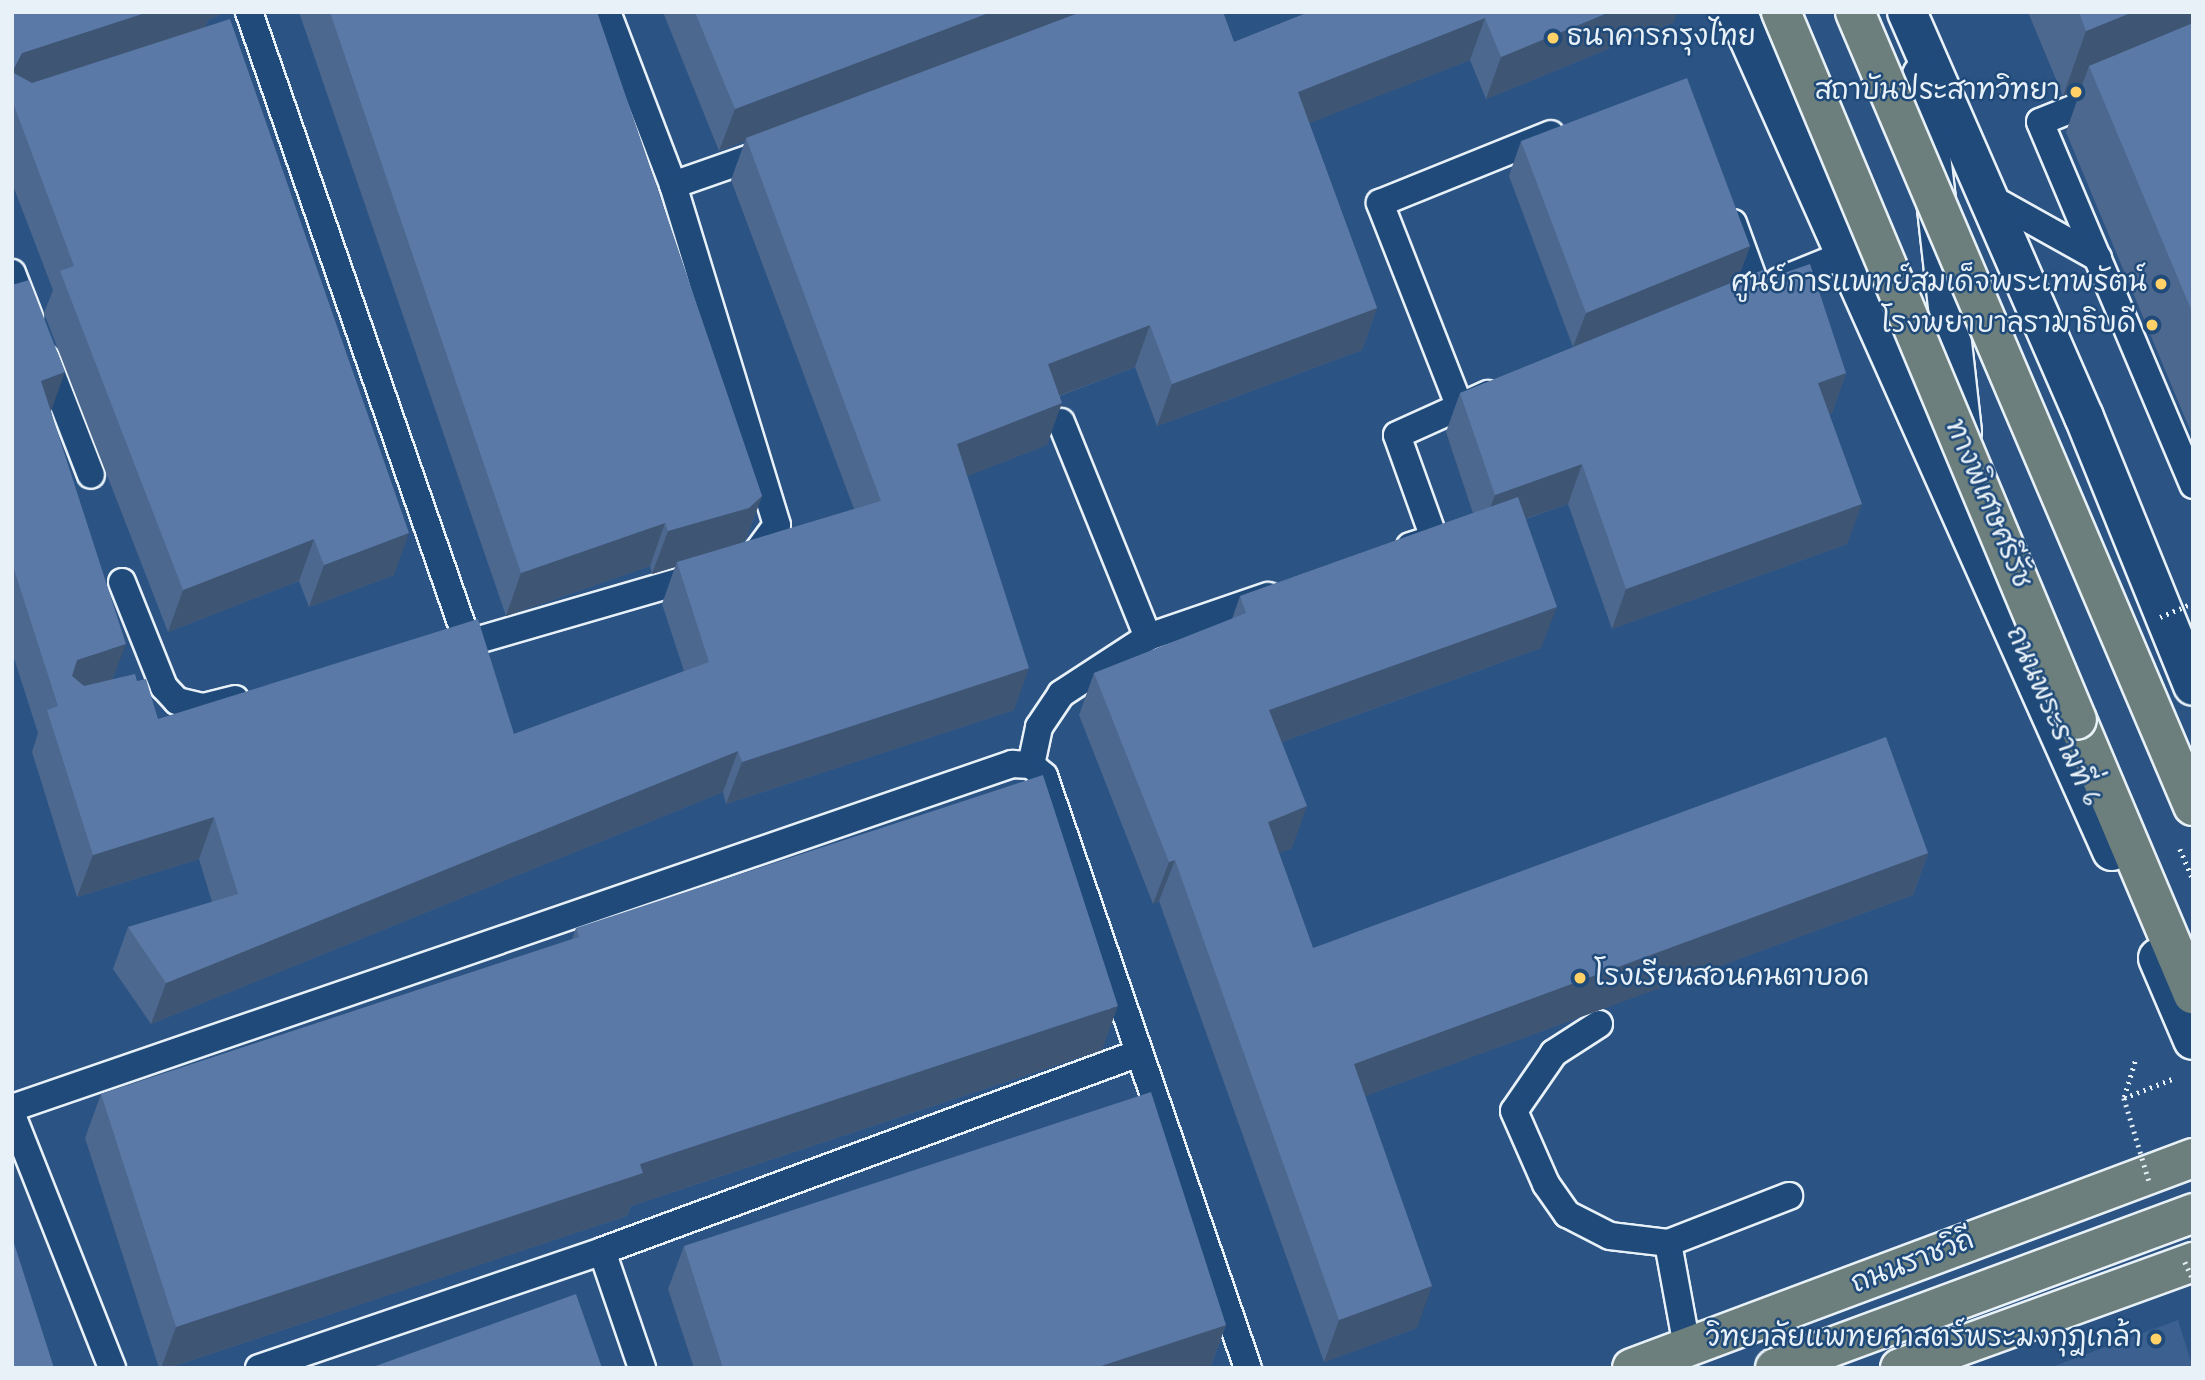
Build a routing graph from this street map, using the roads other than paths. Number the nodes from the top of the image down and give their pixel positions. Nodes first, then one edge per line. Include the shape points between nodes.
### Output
1 (607, 12) edge
2 (1737, 12) edge
3 (1781, 12) edge
4 (1855, 12) edge
5 (252, 22) edge
6 (1912, 25) edge
7 (230, 39) edge
8 (2129, 86) edge
9 (1582, 122) edge
10 (794, 142) edge
11 (673, 186) junction
12 (1989, 197) junction
13 (1724, 198) edge
14 (1845, 254) junction
15 (2098, 258) junction
16 (12, 273) edge
17 (1757, 289) junction
18 (1731, 299) edge
19 (1510, 385) edge
20 (1459, 405) junction
21 (1061, 422) edge
22 (91, 475) dead end
23 (2193, 485) edge
24 (1974, 546) junction
25 (1382, 556) edge
26 (121, 582) dead end
27 (1291, 587) edge
28 (1148, 637) junction
29 (468, 643) junction
30 (442, 650) edge
31 (2190, 666) edge
32 (164, 687) junction
33 (138, 694) edge
34 (256, 694) edge
35 (1031, 765) junction
36 (2193, 806) edge
37 (2193, 995) edge
38 (1600, 1024) dead end
39 (2193, 1040) edge
40 (1139, 1053) junction
41 (12, 1108) edge
42 (12, 1115) edge
43 (2193, 1158) edge
44 (1789, 1196) dead end
45 (2193, 1213) edge
46 (1668, 1243) junction
47 (602, 1251) junction
48 (2193, 1262) edge
49 (1687, 1347) junction
50 (113, 1368) edge
51 (259, 1368) edge
52 (642, 1368) edge
53 (1248, 1368) edge
54 (1632, 1368) edge
55 (1775, 1368) edge
56 (1900, 1368) edge

1 - 11 lane
2 - 14 main road, ถนนพระรามที่ 6
3 - 37 main road, ทางพิเศษศรีรัช, bridge
4 - 36 main road, bridge
5 - 7 lane
5 - 29 lane
6 - 12 main road
6 - 24 main road
8 - 15 lane via 2040,122
9 - 20 lane via 1380,203
10 - 11 lane
11 - 29 lane via 774,535 741,565
12 - 15 lane
12 - 31 main road
13 - 17 lane
14 - 17 lane
14 - 24 main road, ถนนพระรามที่ 6
15 - 23 lane
16 - 22 lane
17 - 18 lane
19 - 20 lane
20 - 25 lane via 1397,435 1434,538
21 - 28 lane
24 - 39 main road, ถนนพระรามที่ 6
26 - 32 lane
27 - 28 lane
28 - 35 lane via 1061,694 1039,727
29 - 30 lane
32 - 33 lane
32 - 34 lane via 177,701 203,707
35 - 40 lane via 1044,776
35 - 41 lane via 1012,764
38 - 46 lane via 1554,1053 1514,1111 1546,1184 1567,1214 1610,1236
40 - 47 lane
40 - 53 lane
42 - 50 lane
43 - 49 main road, ถนนราชวิถี
44 - 46 lane
45 - 55 main road, bridge
46 - 49 lane
47 - 51 lane
47 - 52 lane
48 - 56 main road
49 - 54 main road, ถนนราชวิถี

